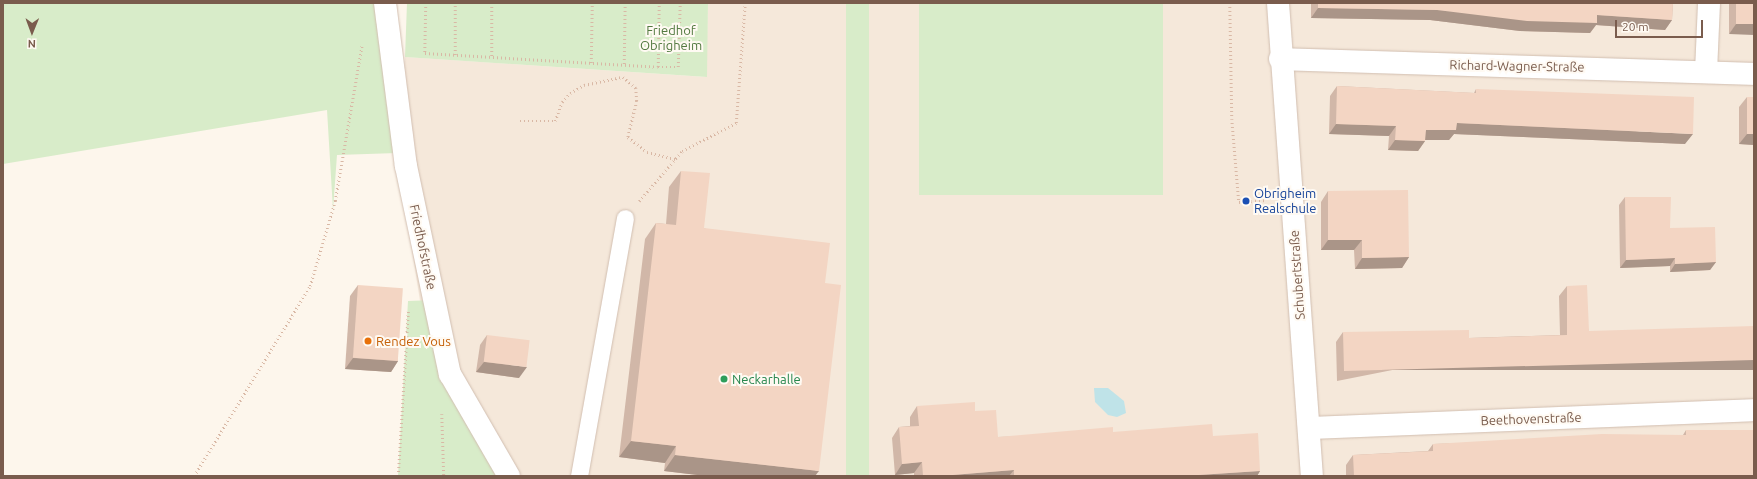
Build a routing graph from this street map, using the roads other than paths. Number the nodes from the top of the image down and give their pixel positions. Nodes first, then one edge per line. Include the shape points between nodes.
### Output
1 (385, 3) edge
2 (1278, 3) edge
3 (1709, 3) edge
4 (1280, 60) junction
5 (1706, 72) junction
6 (1754, 74) edge
7 (625, 218) road end
8 (1754, 410) edge
9 (1308, 428) junction
10 (509, 476) edge
11 (579, 476) edge
12 (1312, 476) edge

1 - 10 street, Friedhofstraße via 406,166 450,374
2 - 4 street, Schubertstraße
3 - 5 street
4 - 5 street, Richard-Wagner-Straße
4 - 9 street, Schubertstraße
5 - 6 street, Richard-Wagner-Straße
7 - 11 lane
8 - 9 street, Beethovenstraße
9 - 12 street, Schubertstraße

